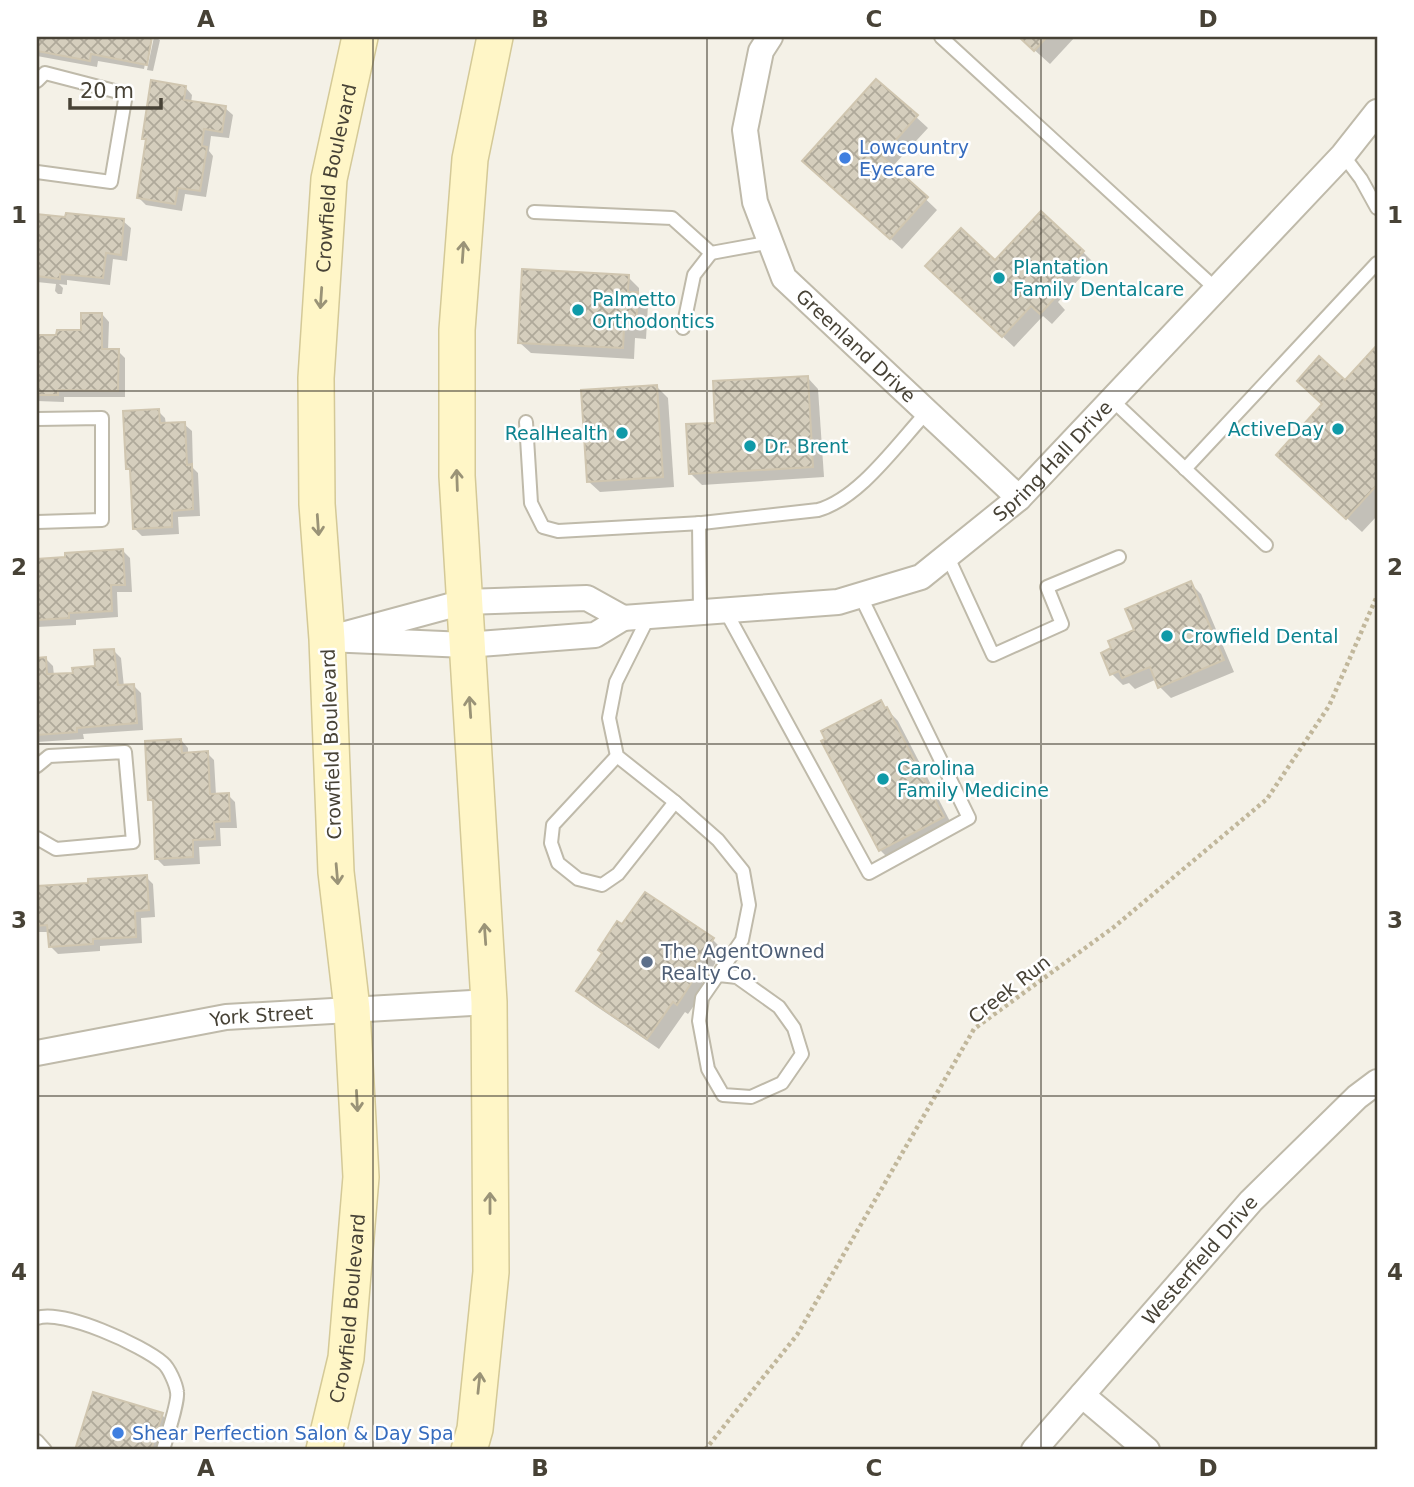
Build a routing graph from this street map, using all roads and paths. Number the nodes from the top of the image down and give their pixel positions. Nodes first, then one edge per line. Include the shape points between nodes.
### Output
1 (360, 37) edge
2 (495, 37) edge
3 (770, 37) edge
4 (941, 37) edge
5 (37, 81) edge
6 (1377, 112) edge
7 (1343, 155) junction
8 (37, 172) edge
9 (1377, 208) edge
10 (534, 212) dead end
11 (771, 242) junction
12 (711, 253) junction
13 (1377, 263) edge
14 (1216, 289) junction
15 (683, 328) dead end
16 (1111, 399) junction
17 (927, 412) junction
18 (37, 419) edge
19 (526, 422) dead end
20 (1185, 468) junction
21 (1019, 498) junction
22 (37, 522) edge
23 (699, 523) junction
24 (1266, 545) dead end
25 (947, 555) junction
26 (1119, 557) dead end
27 (860, 595) junction
28 (1377, 596) edge
29 (464, 603) junction
30 (725, 610) junction
31 (700, 611) junction
32 (649, 616) junction
33 (624, 618) junction
34 (327, 639) junction
35 (466, 645) junction
36 (617, 756) junction
37 (37, 766) edge
38 (675, 802) junction
39 (37, 838) edge
40 (719, 975) junction
41 (489, 1002) junction
42 (352, 1009) junction
43 (37, 1053) edge
44 (1377, 1082) edge
45 (37, 1318) edge
46 (1082, 1395) junction
47 (37, 1441) edge
48 (44, 1450) edge
49 (163, 1450) edge
50 (324, 1450) edge
51 (469, 1450) edge
52 (705, 1450) edge
53 (1034, 1450) edge
54 (1147, 1450) edge

1 -> 34 main road, Crowfield Boulevard via 329,179 316,378 317,504
29 -> 2 main road via 457,477 457,330 470,159
3 - 11 street, Greenland Drive via 761,51 745,130 755,202
4 - 14 lane
5 - 8 lane via 45,73 126,94 111,182
6 - 7 street, Spring Hall Drive
7 - 9 lane
7 - 14 street, Spring Hall Drive
10 - 12 lane via 672,218
11 - 12 lane
11 - 17 street, Greenland Drive via 784,278
12 - 15 lane via 694,275
13 - 20 lane
14 - 16 street, Spring Hall Drive
16 - 20 lane
16 - 21 street, Spring Hall Drive
17 - 21 street, Greenland Drive
17 - 23 lane via 852,493 833,506
18 - 22 lane via 102,418 102,520
19 - 23 lane via 531,503 543,527 558,531
20 - 24 lane
21 - 25 street, Spring Hall Drive
23 - 31 lane
25 - 26 lane via 993,655 1062,624 1047,587
25 - 27 street, Spring Hall Drive via 921,577
27 - 30 street, Spring Hall Drive via 838,602
27 - 30 lane via 969,818 869,873
28 - 52 path, Creek Run via 1329,706 1267,799 1114,927 974,1030 797,1335
29 - 33 street via 587,598
29 - 34 street
29 - 35 main road
30 - 31 street, Spring Hall Drive
31 - 32 street, Spring Hall Drive
32 - 33 street, Spring Hall Drive
32 - 36 lane via 616,682 609,718
33 - 35 street, Spring Hall Drive via 595,635
34 - 35 street, Spring Hall Drive
34 -> 42 main road, Crowfield Boulevard via 336,872
41 -> 35 main road
36 - 38 lane
36 - 38 lane via 553,825 551,843 558,863 578,879 603,885 618,874
37 - 39 lane via 49,756 125,752 133,842 57,849
38 - 40 lane via 718,840 743,871 749,905 741,940
40 - 40 lane via 702,999 699,1021 708,1069 723,1095 751,1097 782,1083 802,1054 794,1028 779,1007 737,977
41 - 42 street, York Street
51 -> 41 main road via 491,1272
42 - 43 street, York Street via 226,1017
42 -> 50 main road, Crowfield Boulevard via 360,1177 346,1359
44 - 46 street, Westerfield Drive via 1251,1201
45 - 49 lane via 81,1323 166,1364 178,1394
46 - 53 street, Westerfield Drive
46 - 54 street
47 - 48 lane

